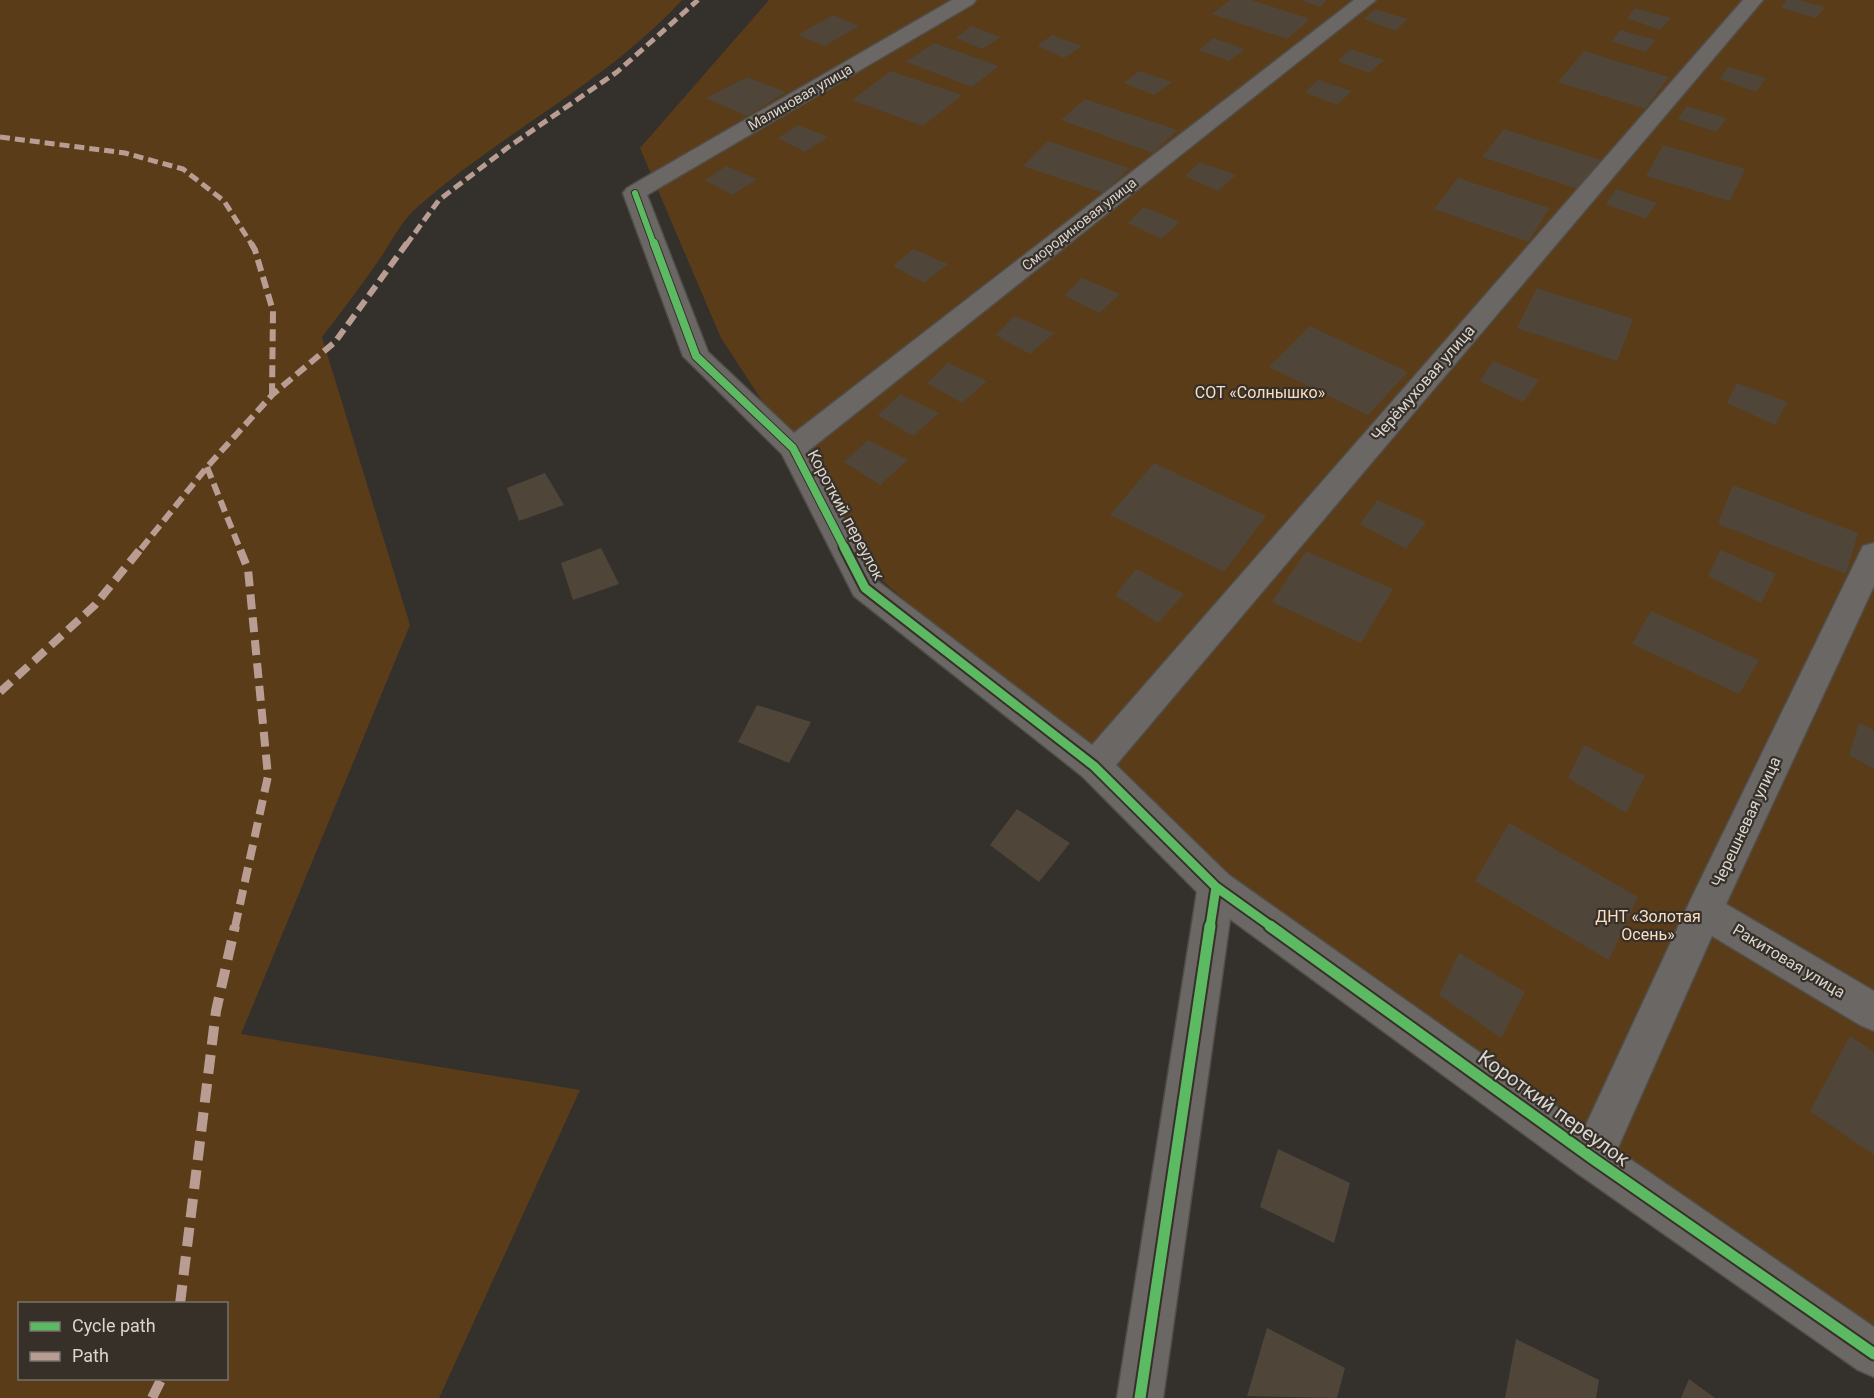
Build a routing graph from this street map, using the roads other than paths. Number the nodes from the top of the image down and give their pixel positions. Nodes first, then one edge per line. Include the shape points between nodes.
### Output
1 (966, 0) edge
2 (1366, 0) edge
3 (1753, 0) edge
4 (635, 193) joint
5 (793, 448) junction
6 (1874, 554) edge
7 (1094, 766) junction
8 (1216, 887) junction
9 (1704, 911) junction
10 (1874, 1012) edge
11 (1592, 1158) junction
12 (1874, 1354) edge
13 (1140, 1398) edge

1 - 4 street, Малиновая улица
2 - 5 street, Смородиновая улица
3 - 7 street, Черёмуховая улица
4 - 5 street, Короткий переулок via 696,356
5 - 7 street, Короткий переулок via 865,588
6 - 9 street, Черешневая улица
7 - 8 street, Короткий переулок
8 - 11 street, Короткий переулок
8 - 13 street
9 - 10 street, Ракитовая улица
9 - 11 street, Черешневая улица
11 - 12 street, Короткий переулок

